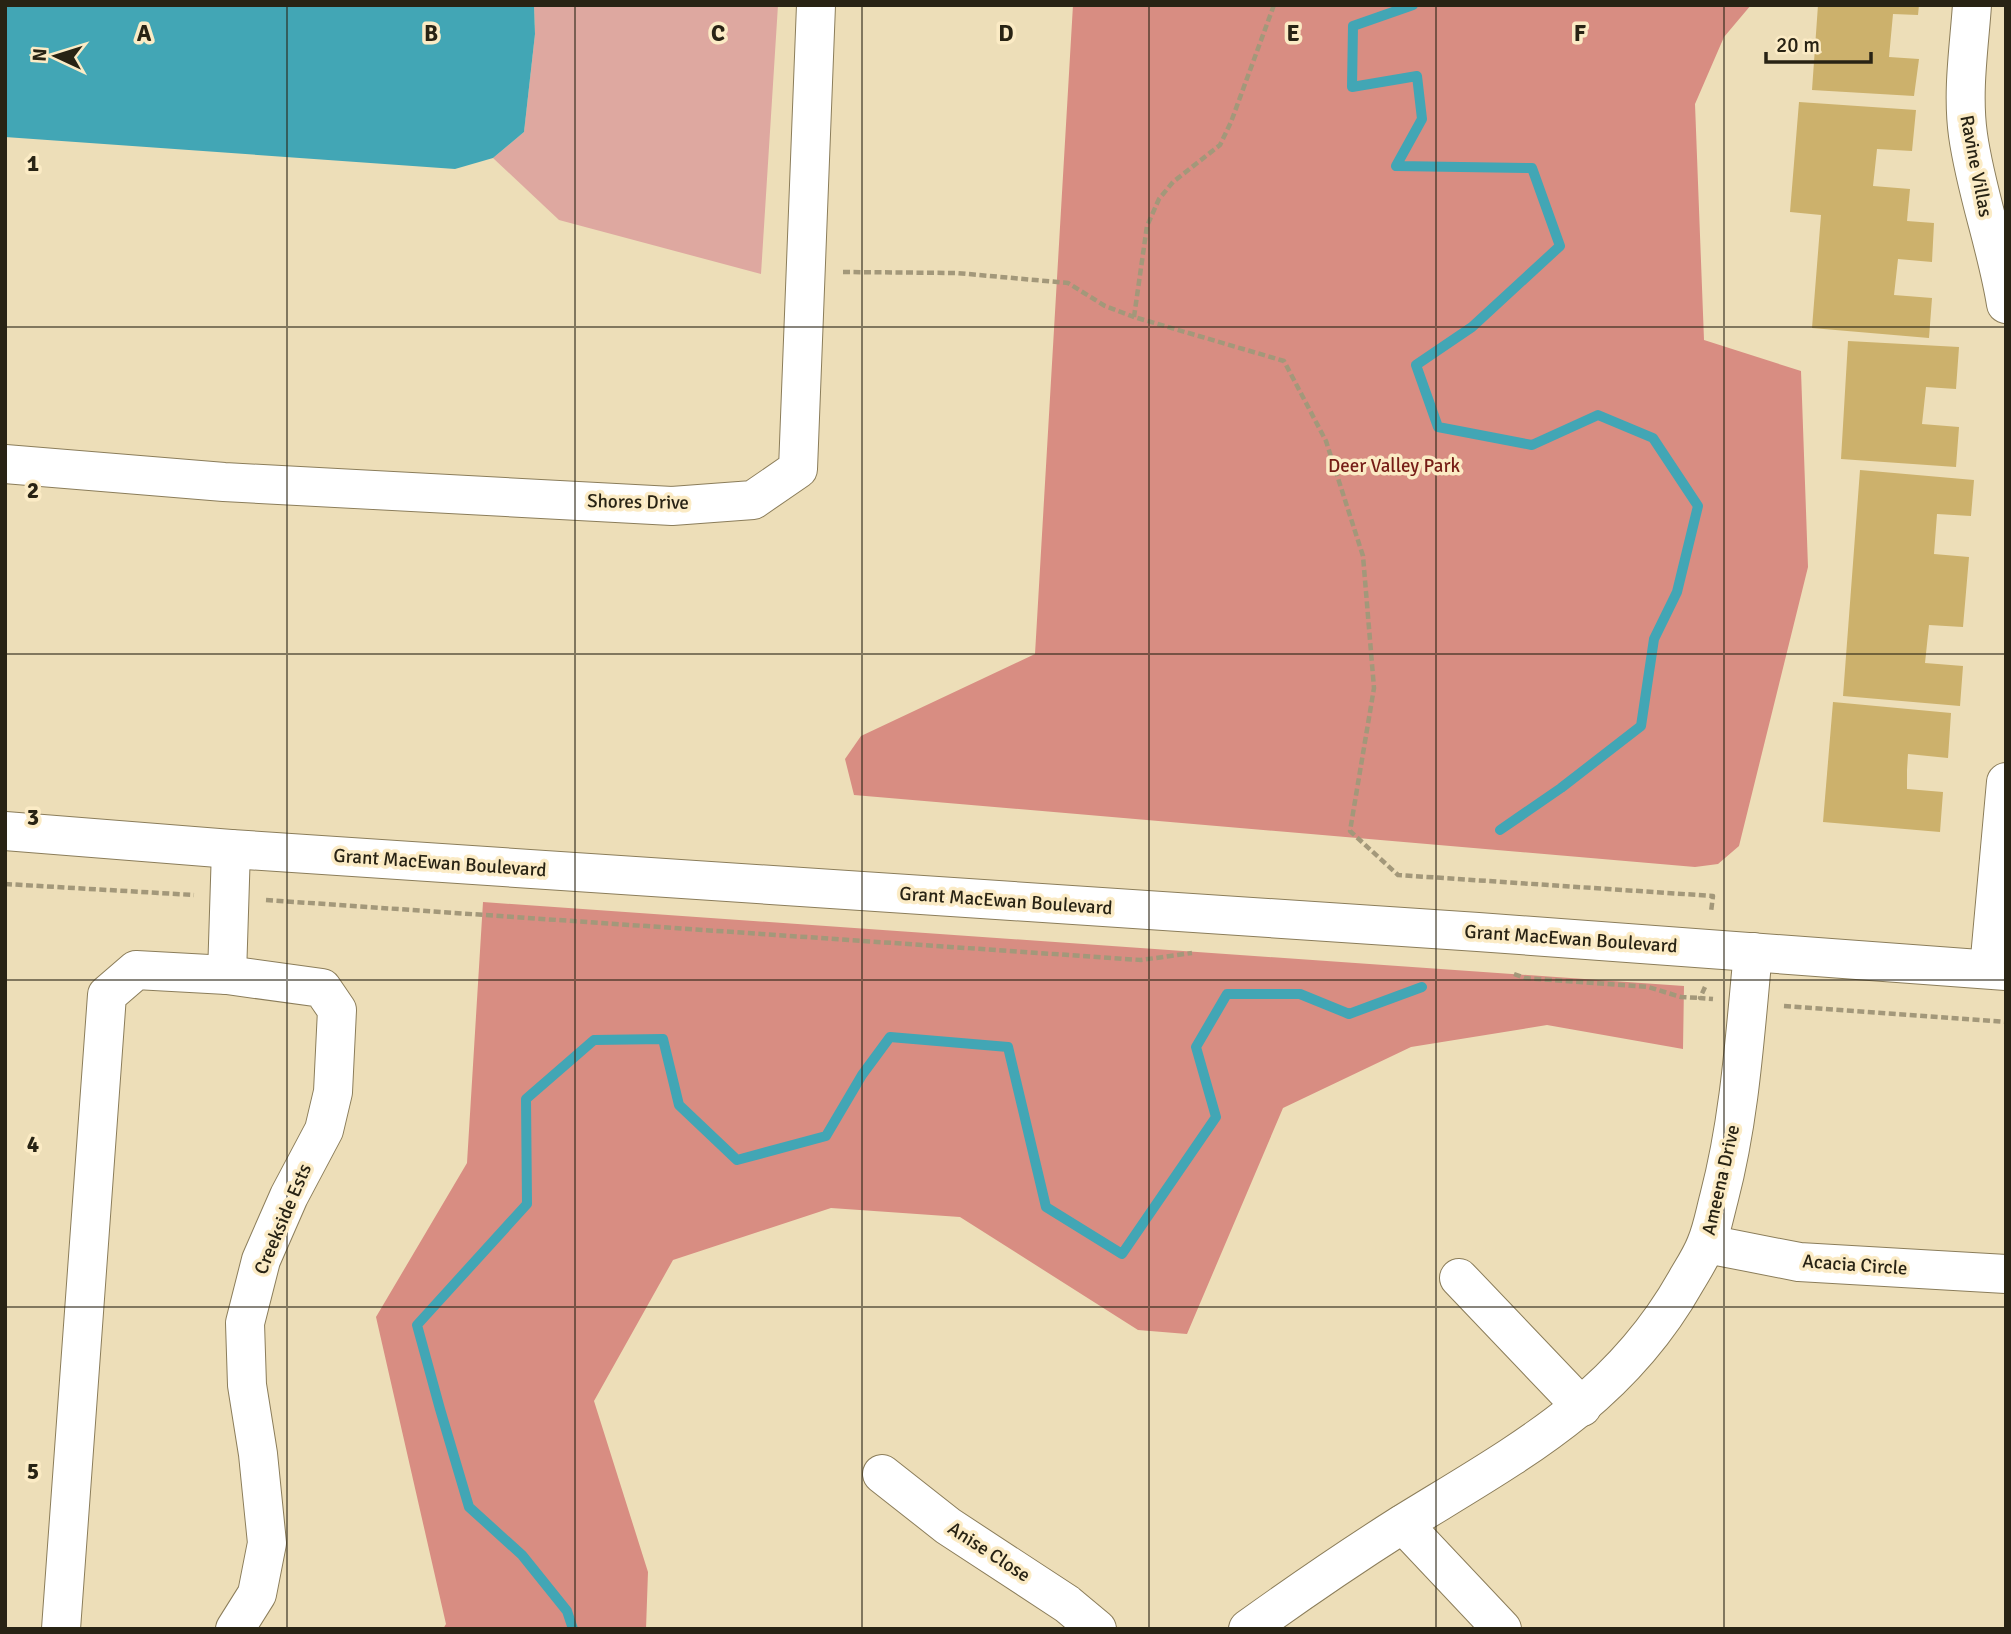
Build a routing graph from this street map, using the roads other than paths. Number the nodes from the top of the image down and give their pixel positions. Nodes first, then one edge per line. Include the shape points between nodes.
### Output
1 (816, 5) edge
2 (1972, 5) edge
3 (2005, 290) edge
4 (5, 464) edge
5 (2006, 782) edge
6 (5, 831) edge
7 (231, 849) junction
8 (1753, 952) junction
9 (1997, 970) edge
10 (227, 975) junction
11 (1707, 1244) junction
12 (2006, 1275) edge
13 (1459, 1278) dead end
14 (1582, 1406) junction
15 (882, 1474) dead end
16 (1403, 1524) junction
17 (61, 1629) edge
18 (235, 1629) edge
19 (1097, 1629) edge
20 (1248, 1629) edge
21 (1502, 1629) edge

1 - 4 street, Shores Drive via 798,469 753,500 672,506 224,482
2 - 3 street, Ravine Villas via 1965,100 1968,136
5 - 9 street
6 - 7 street, Grant MacEwan Boulevard
7 - 8 street, Grant MacEwan Boulevard
7 - 10 street
8 - 9 street, Grant MacEwan Boulevard
8 - 11 street, Ameena Drive via 1736,1115
10 - 17 street, Creekside Ests via 136,971 107,995
10 - 18 street, Creekside Ests via 321,988 337,1010 333,1092 324,1130 261,1260 245,1323 247,1385 267,1543 257,1594
11 - 12 street, Acacia Circle via 1798,1262
11 - 14 street, Ameena Drive via 1645,1344
13 - 14 street
14 - 16 street, Ameena Drive via 1521,1452
15 - 19 street, Anise Close via 948,1526 1067,1604
16 - 20 street, Ameena Drive
16 - 21 street

